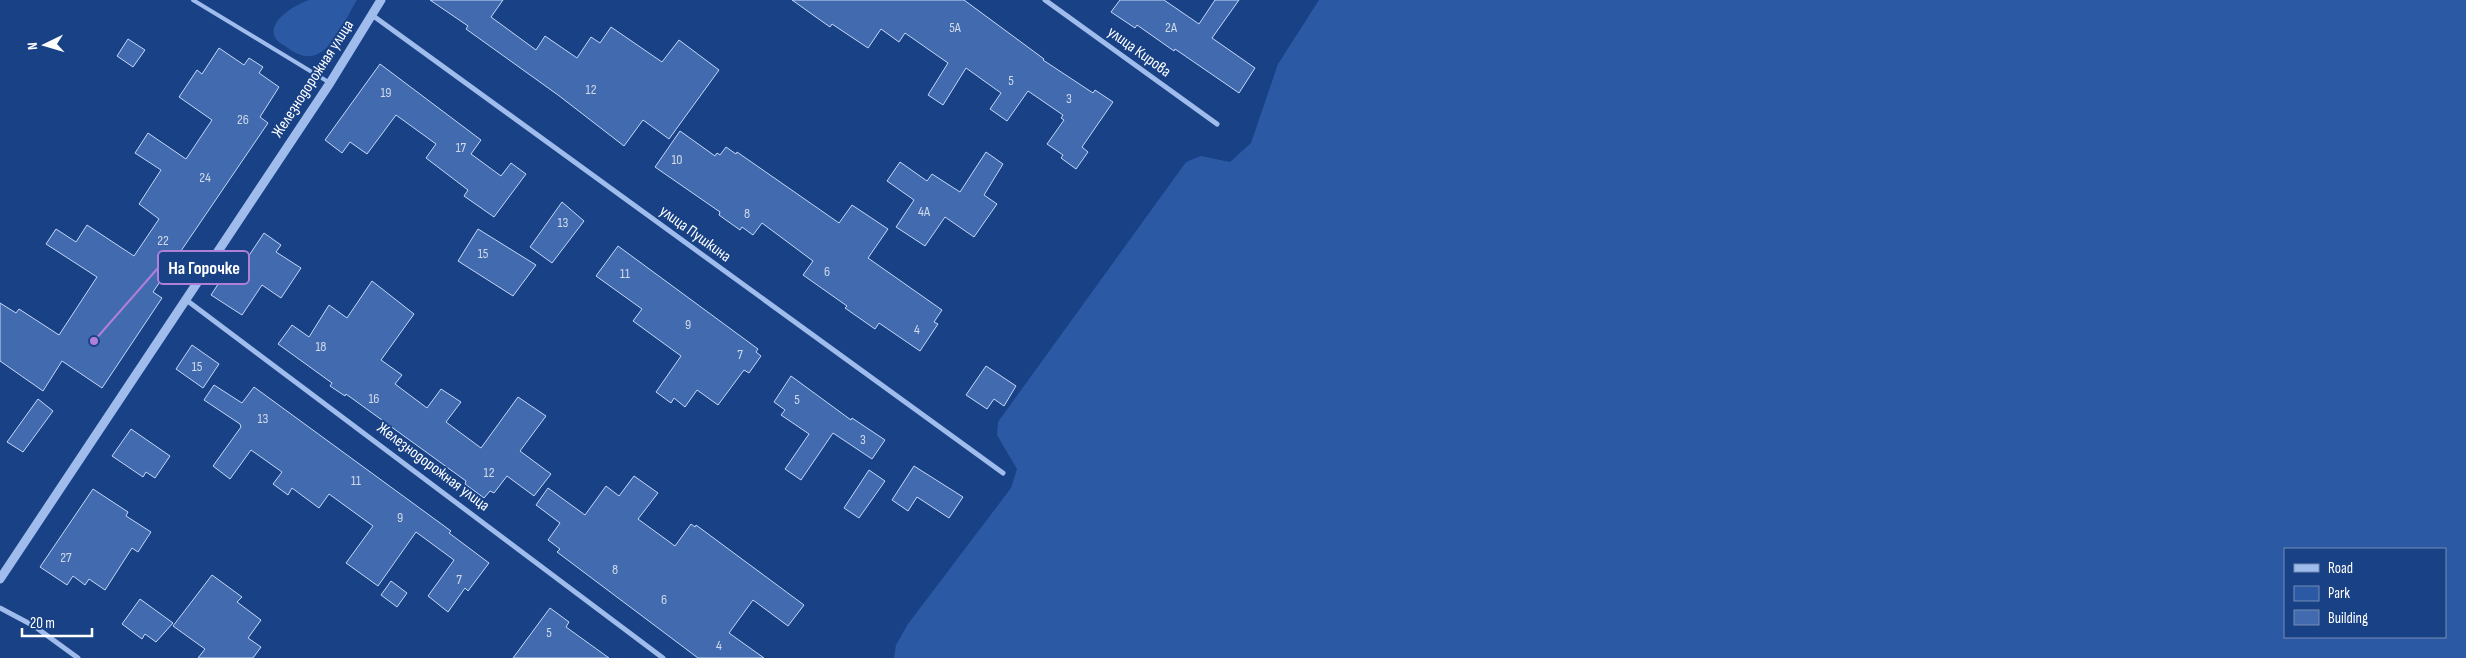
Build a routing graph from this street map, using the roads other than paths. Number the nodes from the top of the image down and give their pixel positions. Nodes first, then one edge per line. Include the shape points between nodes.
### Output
1 (193, 0) edge
2 (381, 0) edge
3 (1045, 0) edge
4 (372, 15) junction
5 (330, 83) junction
6 (1217, 124) dead end
7 (185, 299) junction
8 (1003, 473) dead end
9 (0, 579) edge
10 (0, 608) edge
11 (78, 658) edge
12 (664, 658) edge

1 - 5 lane
2 - 4 street, Железнодорожная улица
3 - 6 street, улица Кирова
4 - 5 street, Железнодорожная улица
4 - 8 street, улица Пушкина
5 - 7 street, Железнодорожная улица
7 - 9 street, Железнодорожная улица
7 - 12 street, Железнодорожная улица
10 - 11 street via 34,626

